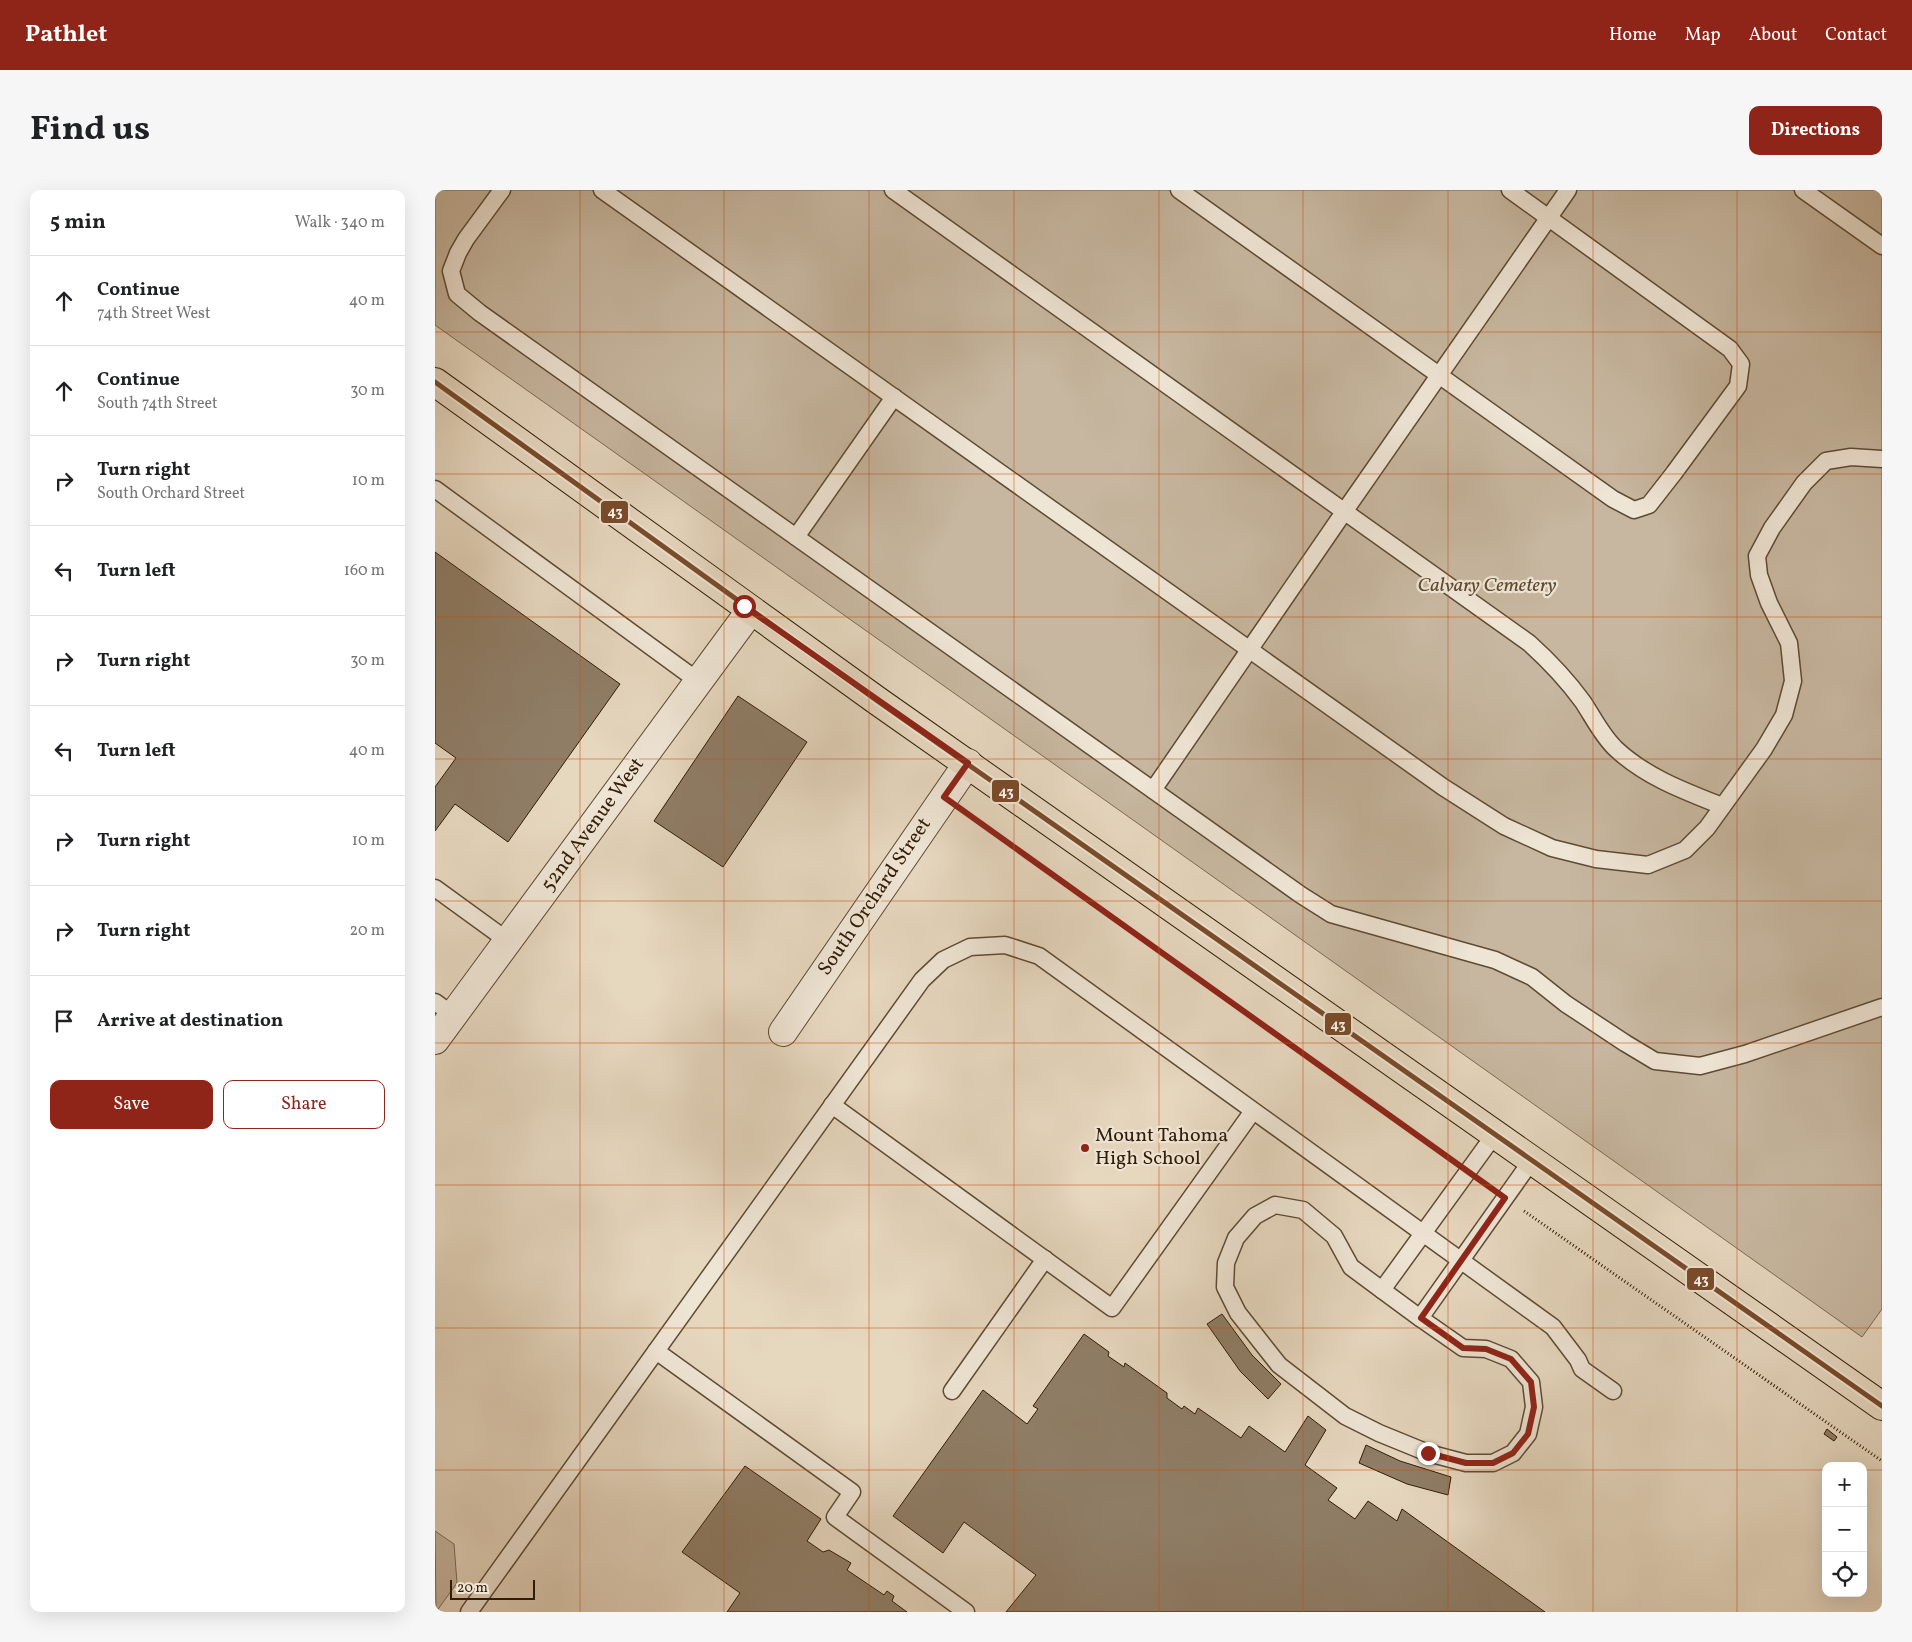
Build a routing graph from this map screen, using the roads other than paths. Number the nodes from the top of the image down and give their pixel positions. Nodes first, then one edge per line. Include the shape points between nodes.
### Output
1 (502, 190) edge
2 (602, 190) edge
3 (893, 190) edge
4 (1179, 190) edge
5 (1510, 190) edge
6 (1568, 190) edge
7 (1803, 190) edge
8 (1549, 218) junction
9 (1882, 246) edge
10 (1439, 376) junction
11 (435, 382) edge
12 (894, 397) junction
13 (1882, 459) edge
14 (435, 489) edge
15 (1344, 512) junction
16 (797, 537) junction
17 (751, 610) junction
18 (1250, 650) junction
19 (698, 681) junction
20 (968, 763) junction
21 (1153, 790) junction
22 (1722, 806) junction
23 (435, 888) edge
24 (508, 941) junction
25 (1882, 1007) edge
26 (444, 1008) edge
27 (783, 1032) dead end
28 (435, 1040) edge
29 (832, 1105) junction
30 (1253, 1111) junction
31 (1495, 1134) junction
32 (1532, 1160) junction
33 (1424, 1233) junction
34 (1045, 1259) junction
35 (1462, 1260) junction
36 (1382, 1290) junction
37 (1421, 1318) junction
38 (656, 1351) junction
39 (1613, 1391) dead end
40 (952, 1392) dead end
41 (1882, 1406) edge
42 (469, 1612) edge
43 (966, 1612) edge

1 - 16 lane via 458,253 451,271 457,294
2 - 12 lane
3 - 15 lane
4 - 10 lane
5 - 8 lane
6 - 8 lane
7 - 9 lane
8 - 10 lane
8 - 10 lane via 1731,349 1741,364 1738,386 1661,492 1649,505 1634,510 1613,499
10 - 15 lane
11 - 17 main road
12 - 16 lane
12 - 18 lane
13 - 22 lane via 1851,457 1826,461 1804,483 1772,528 1757,556 1759,575 1769,603 1789,643 1793,681 1784,715 1764,749
14 - 19 lane
15 - 18 lane
15 - 22 lane via 1529,643 1582,701 1614,748 1674,788
16 - 21 lane
17 - 19 street, 52nd Avenue West
17 - 20 main road
18 - 21 lane
18 - 22 lane via 1443,787 1504,826 1552,848 1596,859 1648,864 1685,850 1707,828
19 - 24 street, 52nd Avenue West
20 - 27 street, South Orchard Street
20 - 31 main road
21 - 25 lane via 1331,914 1495,960 1532,977 1573,1009 1655,1061 1700,1066
23 - 24 lane
24 - 26 street, 52nd Avenue West
26 - 28 street, 52nd Avenue West
29 - 30 lane via 922,980 943,960 970,947 1005,944 1039,956
29 - 34 lane
29 - 38 lane
30 - 33 lane
30 - 34 lane via 1112,1308
31 - 32 main road
31 - 33 lane
32 - 35 lane
32 - 41 main road
33 - 35 lane
33 - 36 lane
34 - 40 lane
35 - 37 lane
35 - 39 lane via 1553,1327 1582,1369
36 - 37 lane
36 - 37 lane via 1351,1267 1334,1236 1303,1210 1275,1205 1255,1216 1236,1238 1226,1263 1225,1287 1238,1313 1279,1365 1345,1416 1428,1453 1466,1463 1493,1463 1513,1453 1528,1434 1534,1407 1531,1382 1511,1359 1486,1349 1463,1348
38 - 42 lane
38 - 43 lane via 852,1492 835,1517

